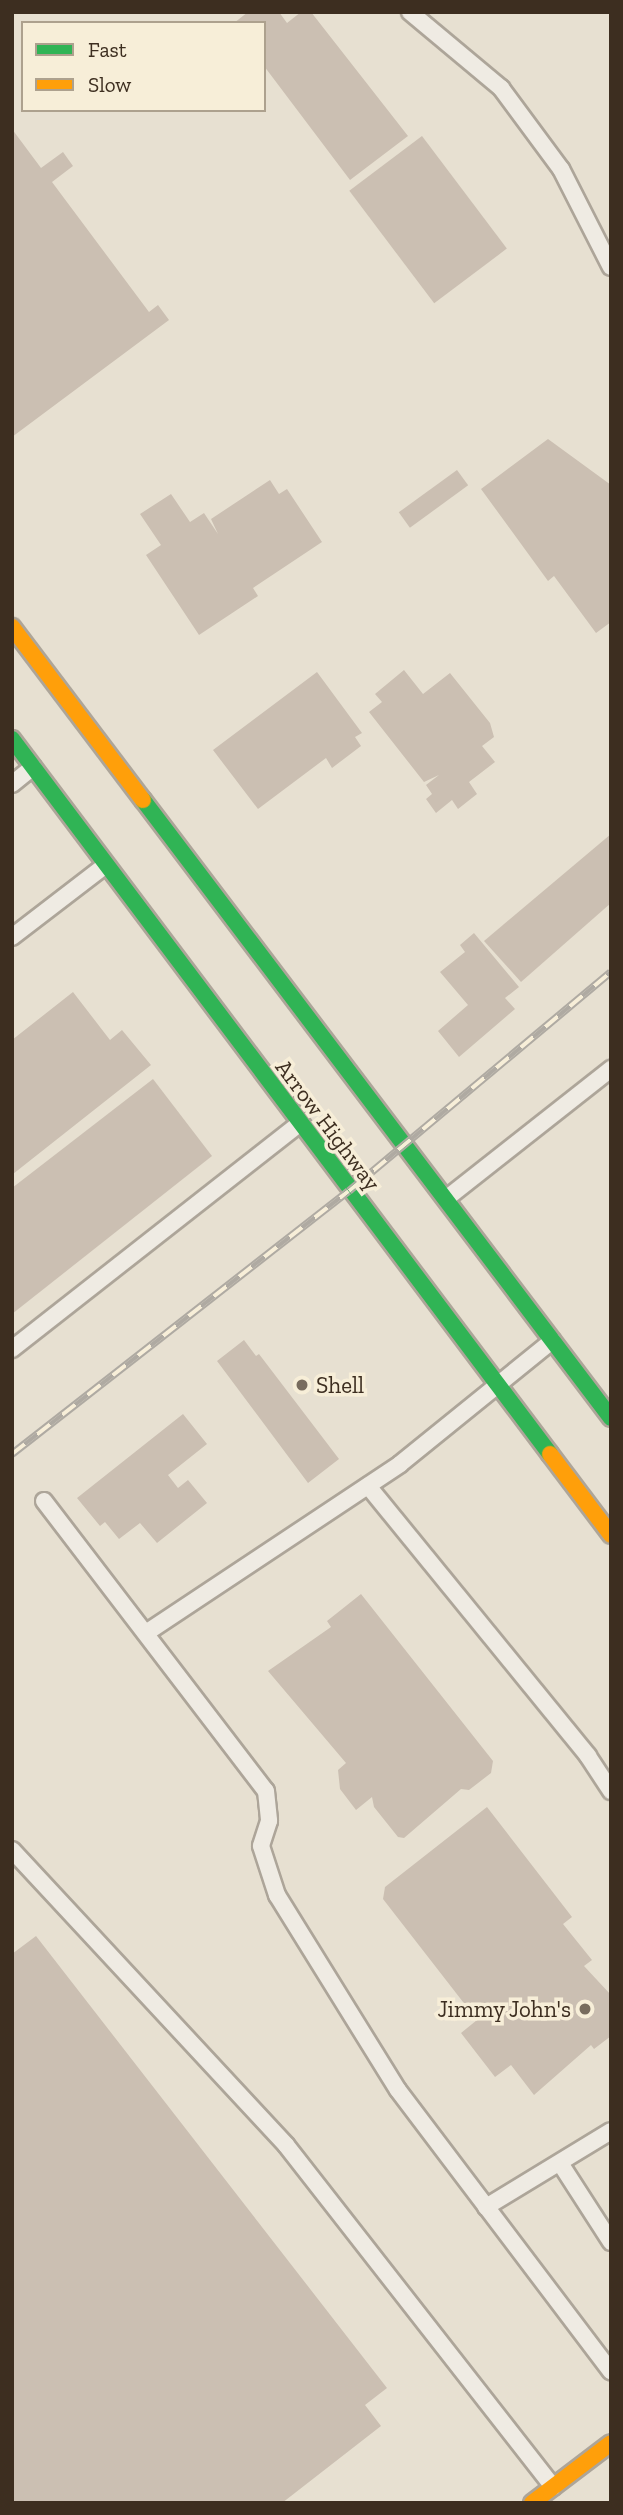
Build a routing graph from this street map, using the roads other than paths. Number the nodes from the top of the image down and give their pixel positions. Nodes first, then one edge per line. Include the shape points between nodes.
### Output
1 (410, 12) edge
2 (611, 267) edge
3 (12, 627) edge
4 (12, 739) edge
5 (33, 767) junction
6 (12, 784) edge
7 (106, 864) junction
8 (12, 937) edge
9 (611, 1069) edge
10 (299, 1124) junction
11 (447, 1198) junction
12 (552, 1341) junction
13 (12, 1349) edge
14 (499, 1387) junction
15 (611, 1418) edge
16 (368, 1486) junction
17 (44, 1501) dead end
18 (611, 1535) edge
19 (146, 1633) junction
20 (609, 1784) edge
21 (12, 1850) edge
22 (611, 2131) edge
23 (560, 2164) junction
24 (486, 2207) junction
25 (611, 2242) edge
26 (611, 2372) edge
27 (608, 2449) edge
28 (553, 2487) junction
29 (532, 2503) edge

1 - 2 lane via 501,88 561,169
3 - 11 main road
4 - 5 main road, Arrow Highway
5 - 6 lane
5 - 7 main road, Arrow Highway
7 - 8 lane
7 - 10 main road, Arrow Highway
9 - 11 lane
10 - 13 lane
10 - 14 main road, Arrow Highway
11 - 12 main road
12 - 14 lane
12 - 15 main road
14 - 16 lane
14 - 18 main road, Arrow Highway
16 - 19 lane
16 - 20 lane
17 - 19 lane
19 - 24 lane via 266,1791 269,1821 261,1846 277,1895 397,2091
21 - 28 lane via 286,2145
22 - 23 lane
23 - 24 lane
23 - 25 lane
24 - 26 lane
27 - 28 main road
28 - 29 main road

